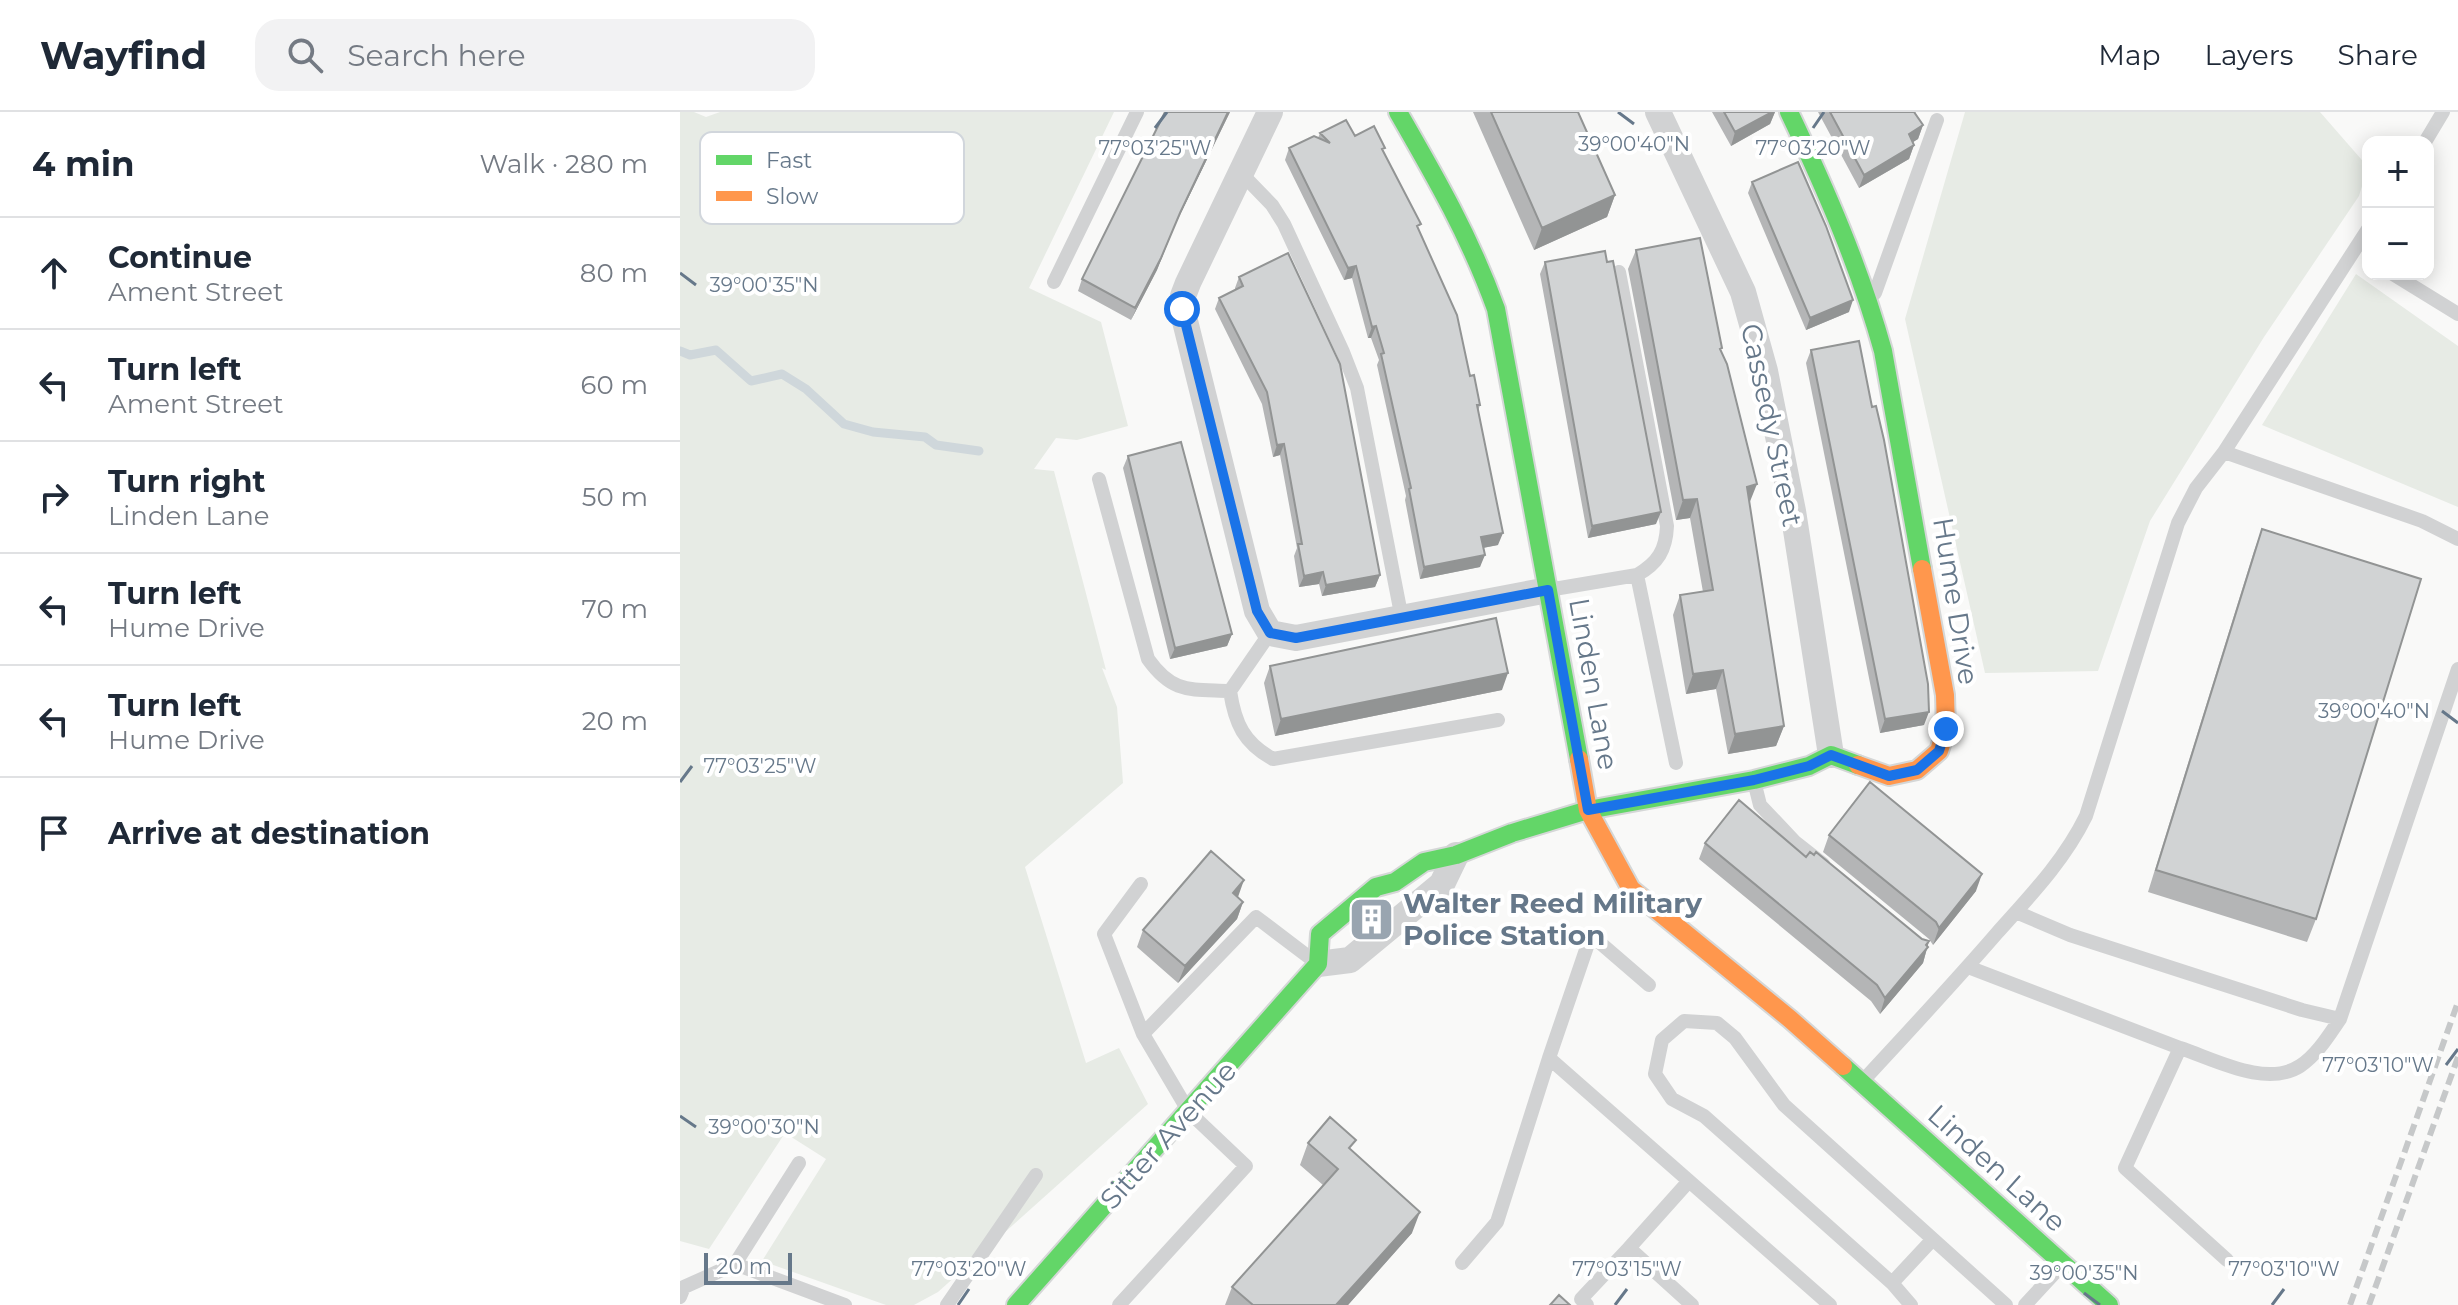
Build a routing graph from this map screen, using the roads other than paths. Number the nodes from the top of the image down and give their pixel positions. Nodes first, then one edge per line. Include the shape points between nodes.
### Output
1 (1137, 112) edge
2 (1398, 112) edge
3 (1658, 112) edge
4 (1789, 112) edge
5 (2443, 112) edge
6 (1264, 114) edge
7 (1937, 120) dead end
8 (2429, 136) edge
9 (1240, 172) junction
10 (2362, 238) edge
11 (2354, 250) junction
12 (2362, 255) edge
13 (1619, 272) edge
14 (2403, 280) edge
15 (1054, 282) dead end
16 (1871, 303) junction
17 (2458, 314) edge
18 (2224, 452) junction
19 (1099, 479) dead end
20 (2458, 539) edge
21 (1637, 575) junction
22 (1548, 590) junction
23 (1402, 619) junction
24 (1270, 633) junction
25 (2458, 669) edge
26 (1230, 691) junction
27 (1498, 720) dead end
28 (1831, 755) junction
29 (1676, 763) dead end
30 (1754, 780) junction
31 (1588, 810) junction
32 (1456, 855) junction
33 (1830, 870) edge
34 (1141, 884) dead end
35 (2016, 912) junction
36 (1318, 964) junction
37 (1968, 967) junction
38 (1649, 985) dead end
39 (2340, 1019) junction
40 (1143, 1034) junction
41 (2180, 1048) junction
42 (1549, 1058) junction
43 (1861, 1083) junction
44 (1189, 1112) junction
45 (799, 1163) dead end
46 (1036, 1175) dead end
47 (1689, 1181) junction
48 (1933, 1239) junction
49 (1629, 1248) junction
50 (2227, 1260) dead end
51 (1462, 1263) dead end
52 (735, 1264) junction
53 (2063, 1265) junction
54 (1892, 1283) junction
55 (681, 1290) edge
56 (1686, 1303) edge
57 (1018, 1304) edge
58 (845, 1305) edge
59 (947, 1305) edge
60 (1119, 1305) edge
61 (1587, 1305) edge
62 (1830, 1305) edge
63 (1911, 1305) edge
64 (2006, 1305) edge
65 (2025, 1305) edge
66 (2109, 1305) edge

1 - 15 lane
2 - 22 street, Linden Lane via 1454,209 1496,309
3 - 28 street, Cassedy Street via 1743,292 1765,371
4 - 16 street, Hume Drive
5 - 8 lane
6 - 9 street
7 - 16 lane
9 - 23 lane via 1284,224 1357,388
9 - 24 street via 1188,283 1182,309 1257,611
10 - 11 lane
11 - 12 lane
11 - 18 lane
13 - 21 lane via 1667,526 1661,556
14 - 17 lane
16 - 28 street, Hume Drive via 1902,448 1945,695 1946,729 1939,751 1917,770 1889,776
18 - 20 lane via 2422,521
18 - 35 lane via 2178,523 2086,816 2054,869
19 - 26 lane via 1148,659 1179,689
21 - 22 lane
21 - 29 lane
22 - 23 street
22 - 31 street, Linden Lane
23 - 24 street via 1296,638
24 - 26 lane
25 - 39 lane
26 - 27 lane via 1239,728 1254,749 1273,759
28 - 30 street
30 - 31 street
30 - 33 lane via 1760,805
31 - 32 street, Sitter Avenue
31 - 43 street, Linden Lane via 1631,889
32 - 36 street via 1442,884 1350,960
32 - 36 street, Sitter Avenue via 1424,862 1395,882 1376,887 1320,934
34 - 40 lane via 1104,934
35 - 37 lane
35 - 39 lane via 2084,940
36 - 40 lane via 1256,917
36 - 44 street, Sitter Avenue
37 - 41 lane
37 - 43 lane
38 - 42 lane via 1591,935
39 - 41 lane via 2299,1067 2272,1075
40 - 44 lane
41 - 50 lane via 2125,1168
42 - 47 lane
42 - 51 lane via 1497,1222
43 - 53 street, Linden Lane
44 - 57 street, Sitter Avenue
44 - 60 lane via 1246,1166
45 - 52 lane
46 - 59 lane
47 - 49 lane
47 - 62 lane
48 - 54 lane
48 - 54 lane via 1784,1105 1735,1038 1717,1023 1684,1021 1662,1040 1655,1074 1672,1099 1704,1116
48 - 64 lane
49 - 56 lane
49 - 61 lane via 1581,1299
52 - 55 lane
52 - 58 lane
53 - 65 lane
53 - 66 street, Linden Lane
54 - 63 lane

